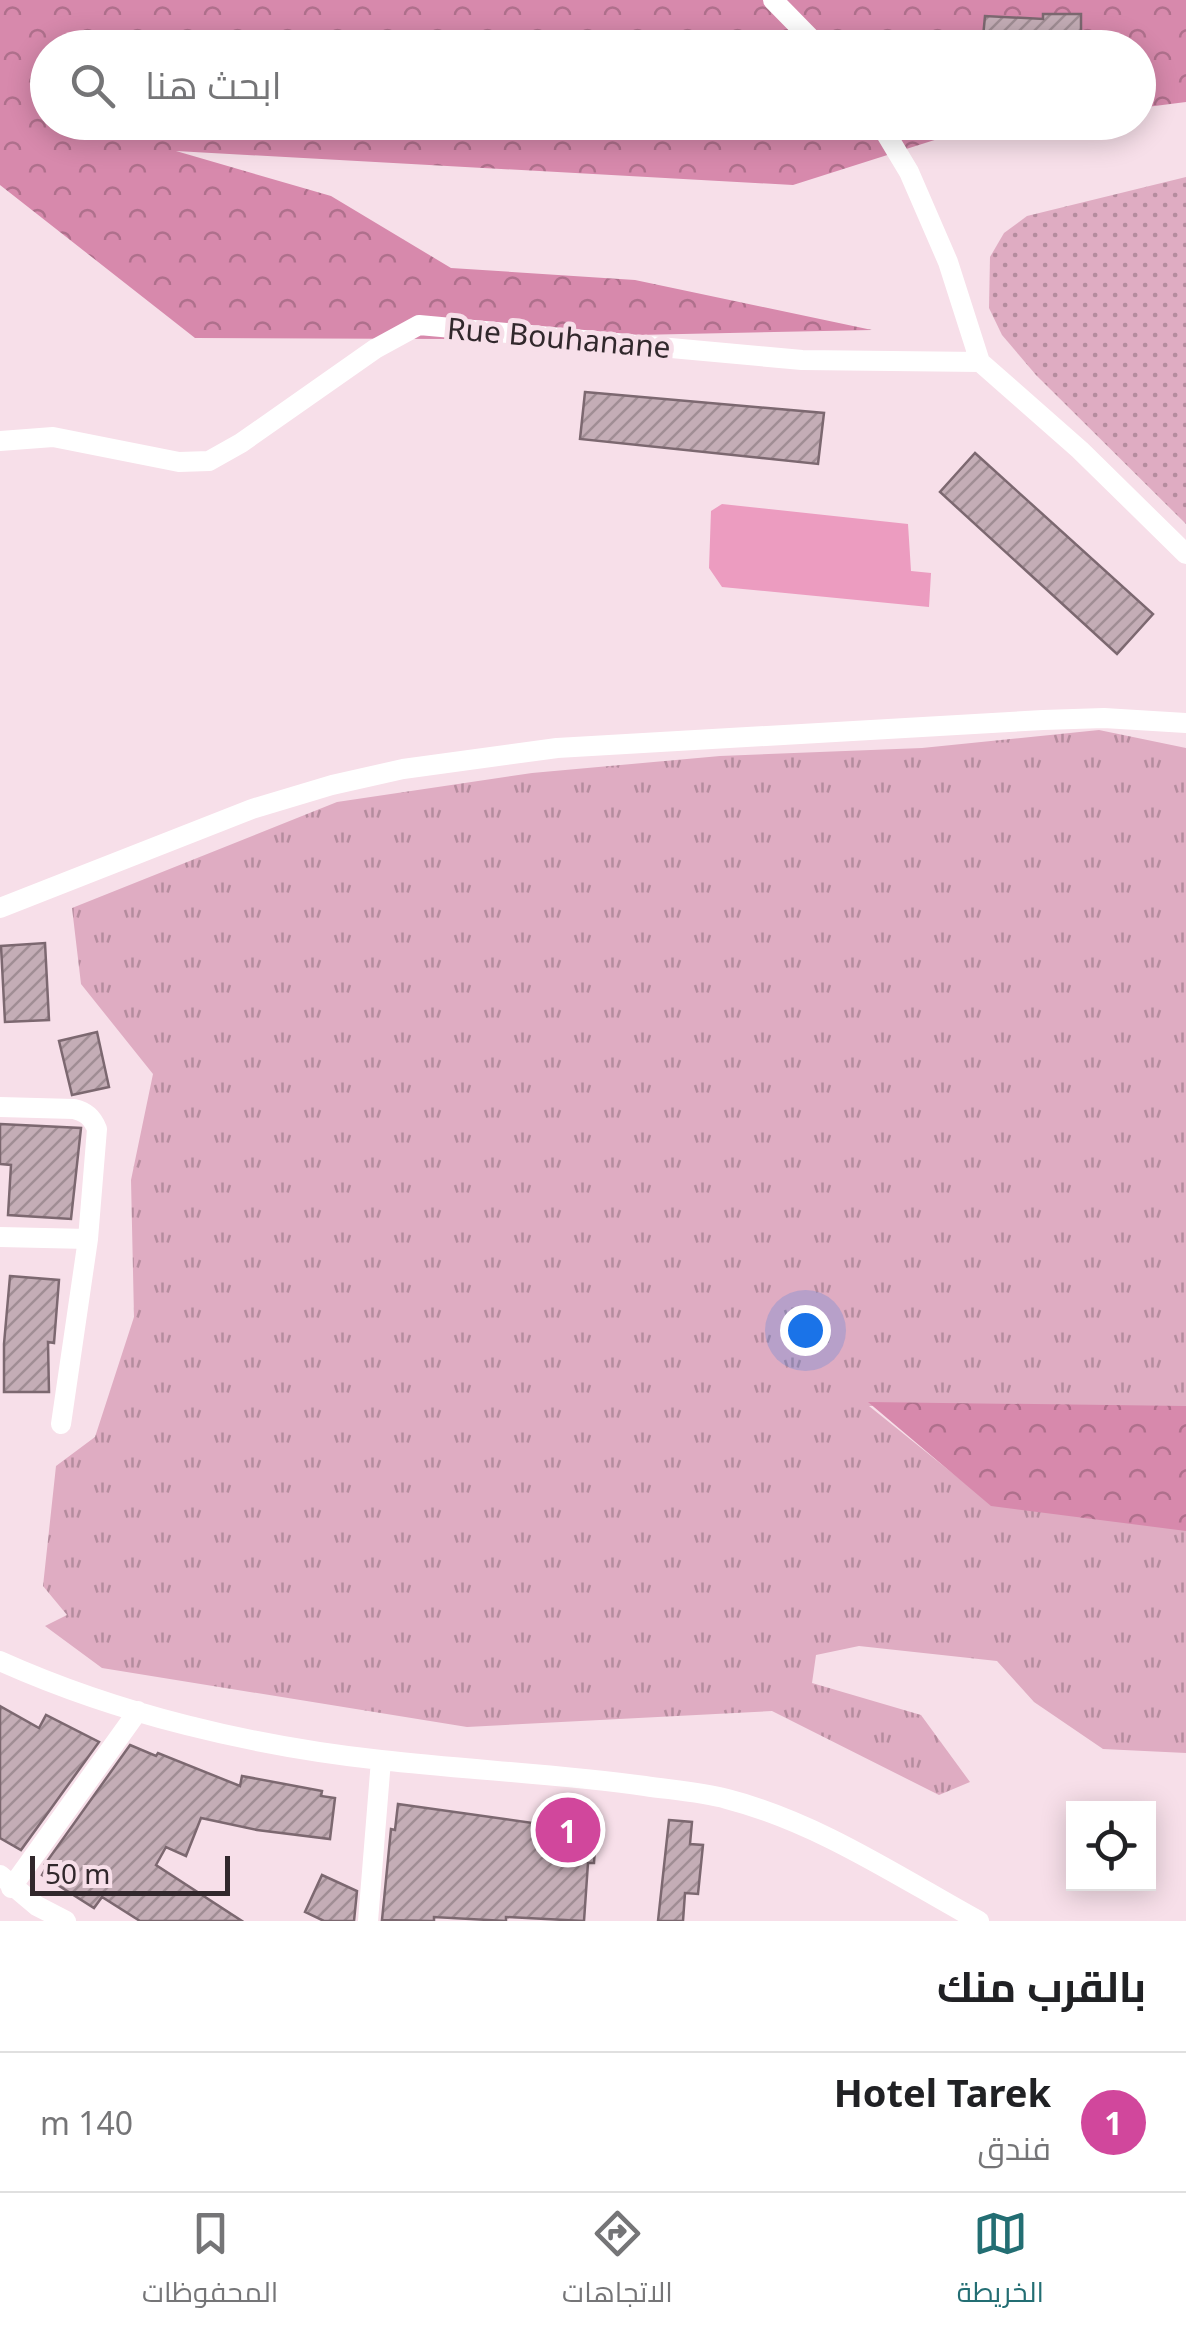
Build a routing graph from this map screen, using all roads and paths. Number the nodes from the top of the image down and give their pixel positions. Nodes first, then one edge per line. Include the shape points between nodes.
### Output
1 (773, 0) edge
2 (802, 30) edge
3 (890, 140) edge
4 (980, 362) junction
5 (0, 441) edge
6 (1186, 554) edge
7 (1186, 723) edge
8 (0, 908) edge
9 (0, 1106) edge
10 (0, 1237) edge
11 (88, 1239) junction
12 (62, 1424) dead end
13 (0, 1661) edge
14 (138, 1711) junction
15 (381, 1760) junction
16 (6, 1882) edge
17 (66, 1921) edge
18 (368, 1921) edge
19 (979, 1921) edge

1 - 2 street
3 - 4 street via 948,262
4 - 5 street, Rue Bouhanane via 802,360 419,326 209,461 179,462 53,438
4 - 6 street
7 - 8 street via 1043,720 460,759 252,809
9 - 11 street via 74,1108 93,1120
10 - 11 street
11 - 12 street
13 - 14 street
14 - 15 street via 258,1741
14 - 16 street
15 - 18 street
15 - 19 street via 727,1799 804,1826
16 - 17 street

